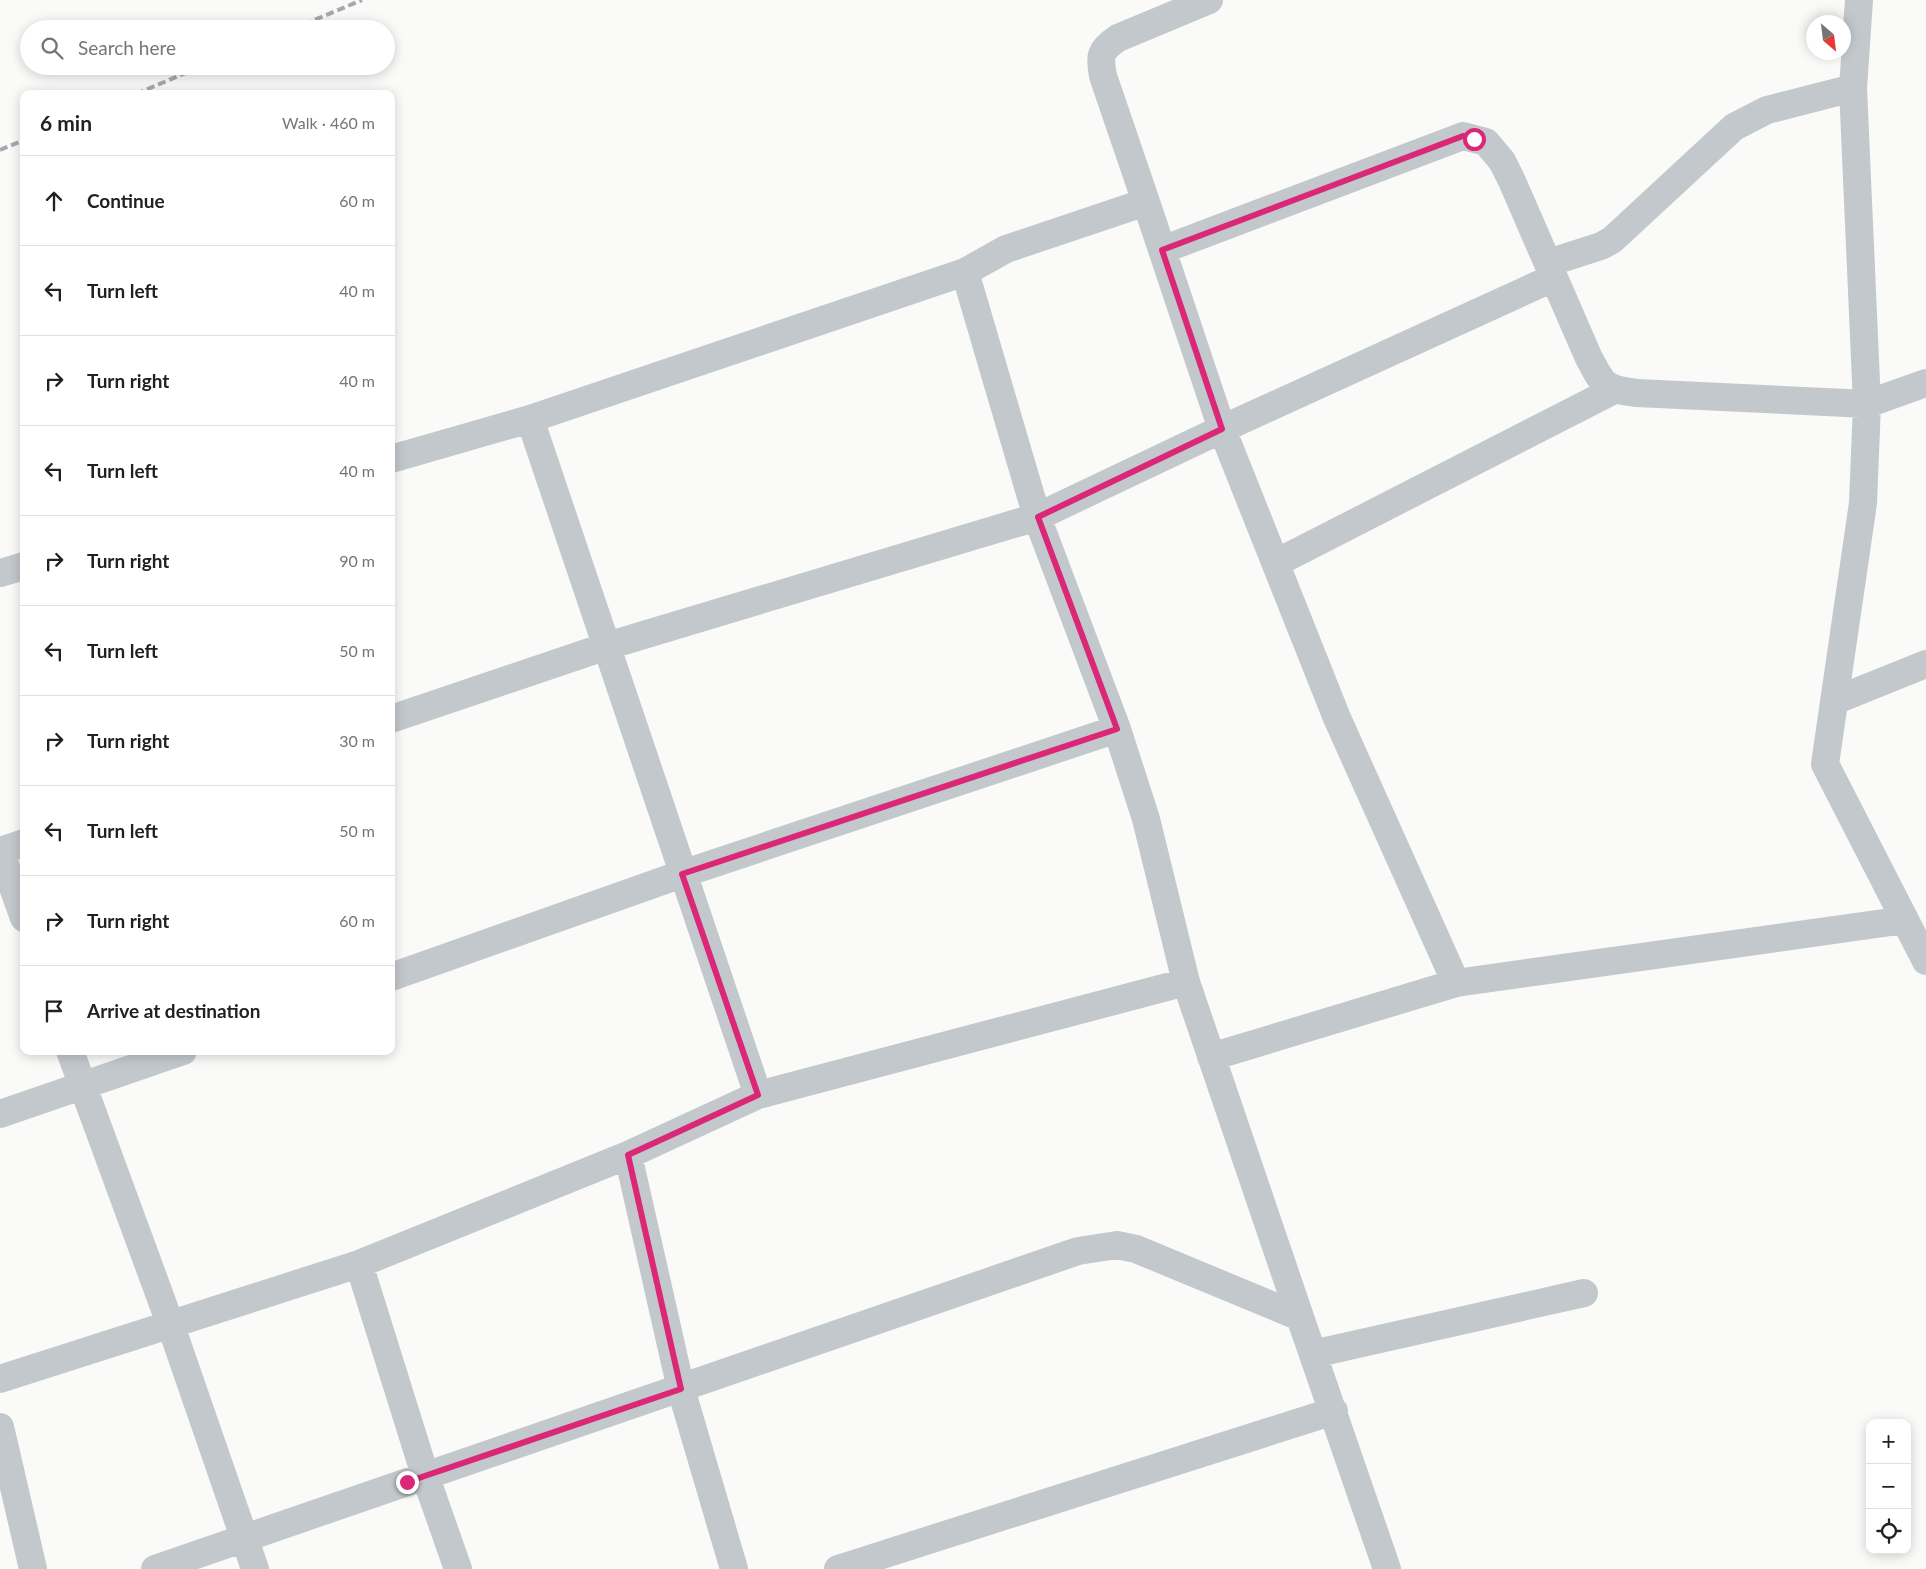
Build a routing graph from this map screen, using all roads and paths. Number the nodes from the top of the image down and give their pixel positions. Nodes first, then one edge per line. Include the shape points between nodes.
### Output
1 (1209, 0) edge
2 (1860, 0) edge
3 (1853, 88) junction
4 (1146, 202) junction
5 (1162, 250) junction
6 (1550, 270) junction
7 (965, 272) junction
8 (1926, 384) edge
9 (1614, 390) junction
10 (1867, 404) junction
11 (530, 419) junction
12 (1222, 429) junction
13 (395, 459) edge
14 (1038, 517) junction
15 (1276, 564) junction
16 (20, 567) edge
17 (0, 573) edge
18 (607, 646) junction
19 (1926, 664) edge
20 (1834, 700) junction
21 (395, 718) edge
22 (1117, 729) junction
23 (20, 844) edge
24 (0, 851) edge
25 (682, 874) junction
26 (20, 907) edge
27 (1905, 920) junction
28 (1926, 961) edge
29 (395, 976) edge
30 (1186, 982) junction
31 (1456, 983) junction
32 (71, 1055) edge
33 (172, 1055) edge
34 (1211, 1057) junction
35 (83, 1087) junction
36 (758, 1095) junction
37 (0, 1114) edge
38 (628, 1155) junction
39 (359, 1264) junction
40 (1584, 1293) dead end
41 (1300, 1318) junction
42 (170, 1326) junction
43 (1313, 1354) junction
44 (0, 1379) edge
45 (681, 1389) junction
46 (1334, 1411) junction
47 (0, 1427) edge
48 (425, 1476) junction
49 (244, 1538) junction
50 (33, 1569) edge
51 (155, 1569) edge
52 (255, 1569) edge
53 (458, 1569) edge
54 (734, 1569) edge
55 (838, 1569) edge
56 (1388, 1569) edge

1 - 4 street via 1118,38 1105,47 1100,60
2 - 3 street
3 - 6 street via 1767,110 1734,126 1612,240
3 - 10 street
4 - 5 street
4 - 7 street via 1006,249
5 - 6 street via 1463,136 1486,142 1502,161
5 - 12 street
6 - 9 street via 1600,379
6 - 12 street
7 - 11 street
7 - 14 street
8 - 10 street
9 - 10 street
9 - 15 street
10 - 20 street via 1863,503
11 - 13 street
11 - 18 street
12 - 14 street
12 - 15 street
14 - 18 street
14 - 22 street
15 - 31 street via 1338,718
16 - 17 street
18 - 21 street
18 - 25 street
19 - 20 street
20 - 27 street via 1825,764
22 - 25 street
22 - 30 street via 1146,819
23 - 24 street
24 - 26 street
25 - 29 street
25 - 36 street
27 - 28 street
27 - 31 street
30 - 34 street
30 - 36 street
31 - 34 street
32 - 35 street
33 - 35 street
34 - 41 street
35 - 37 street
35 - 42 street
36 - 38 street
38 - 39 street
38 - 45 street
39 - 42 street
39 - 48 street
40 - 43 street
41 - 43 street
41 - 45 street via 1136,1249 1118,1245 1100,1247 1069,1254
42 - 44 street
42 - 49 street
43 - 46 street
45 - 48 street
45 - 54 street
46 - 55 street
46 - 56 street
47 - 50 street
48 - 49 street
48 - 53 street
49 - 51 street
49 - 52 street

